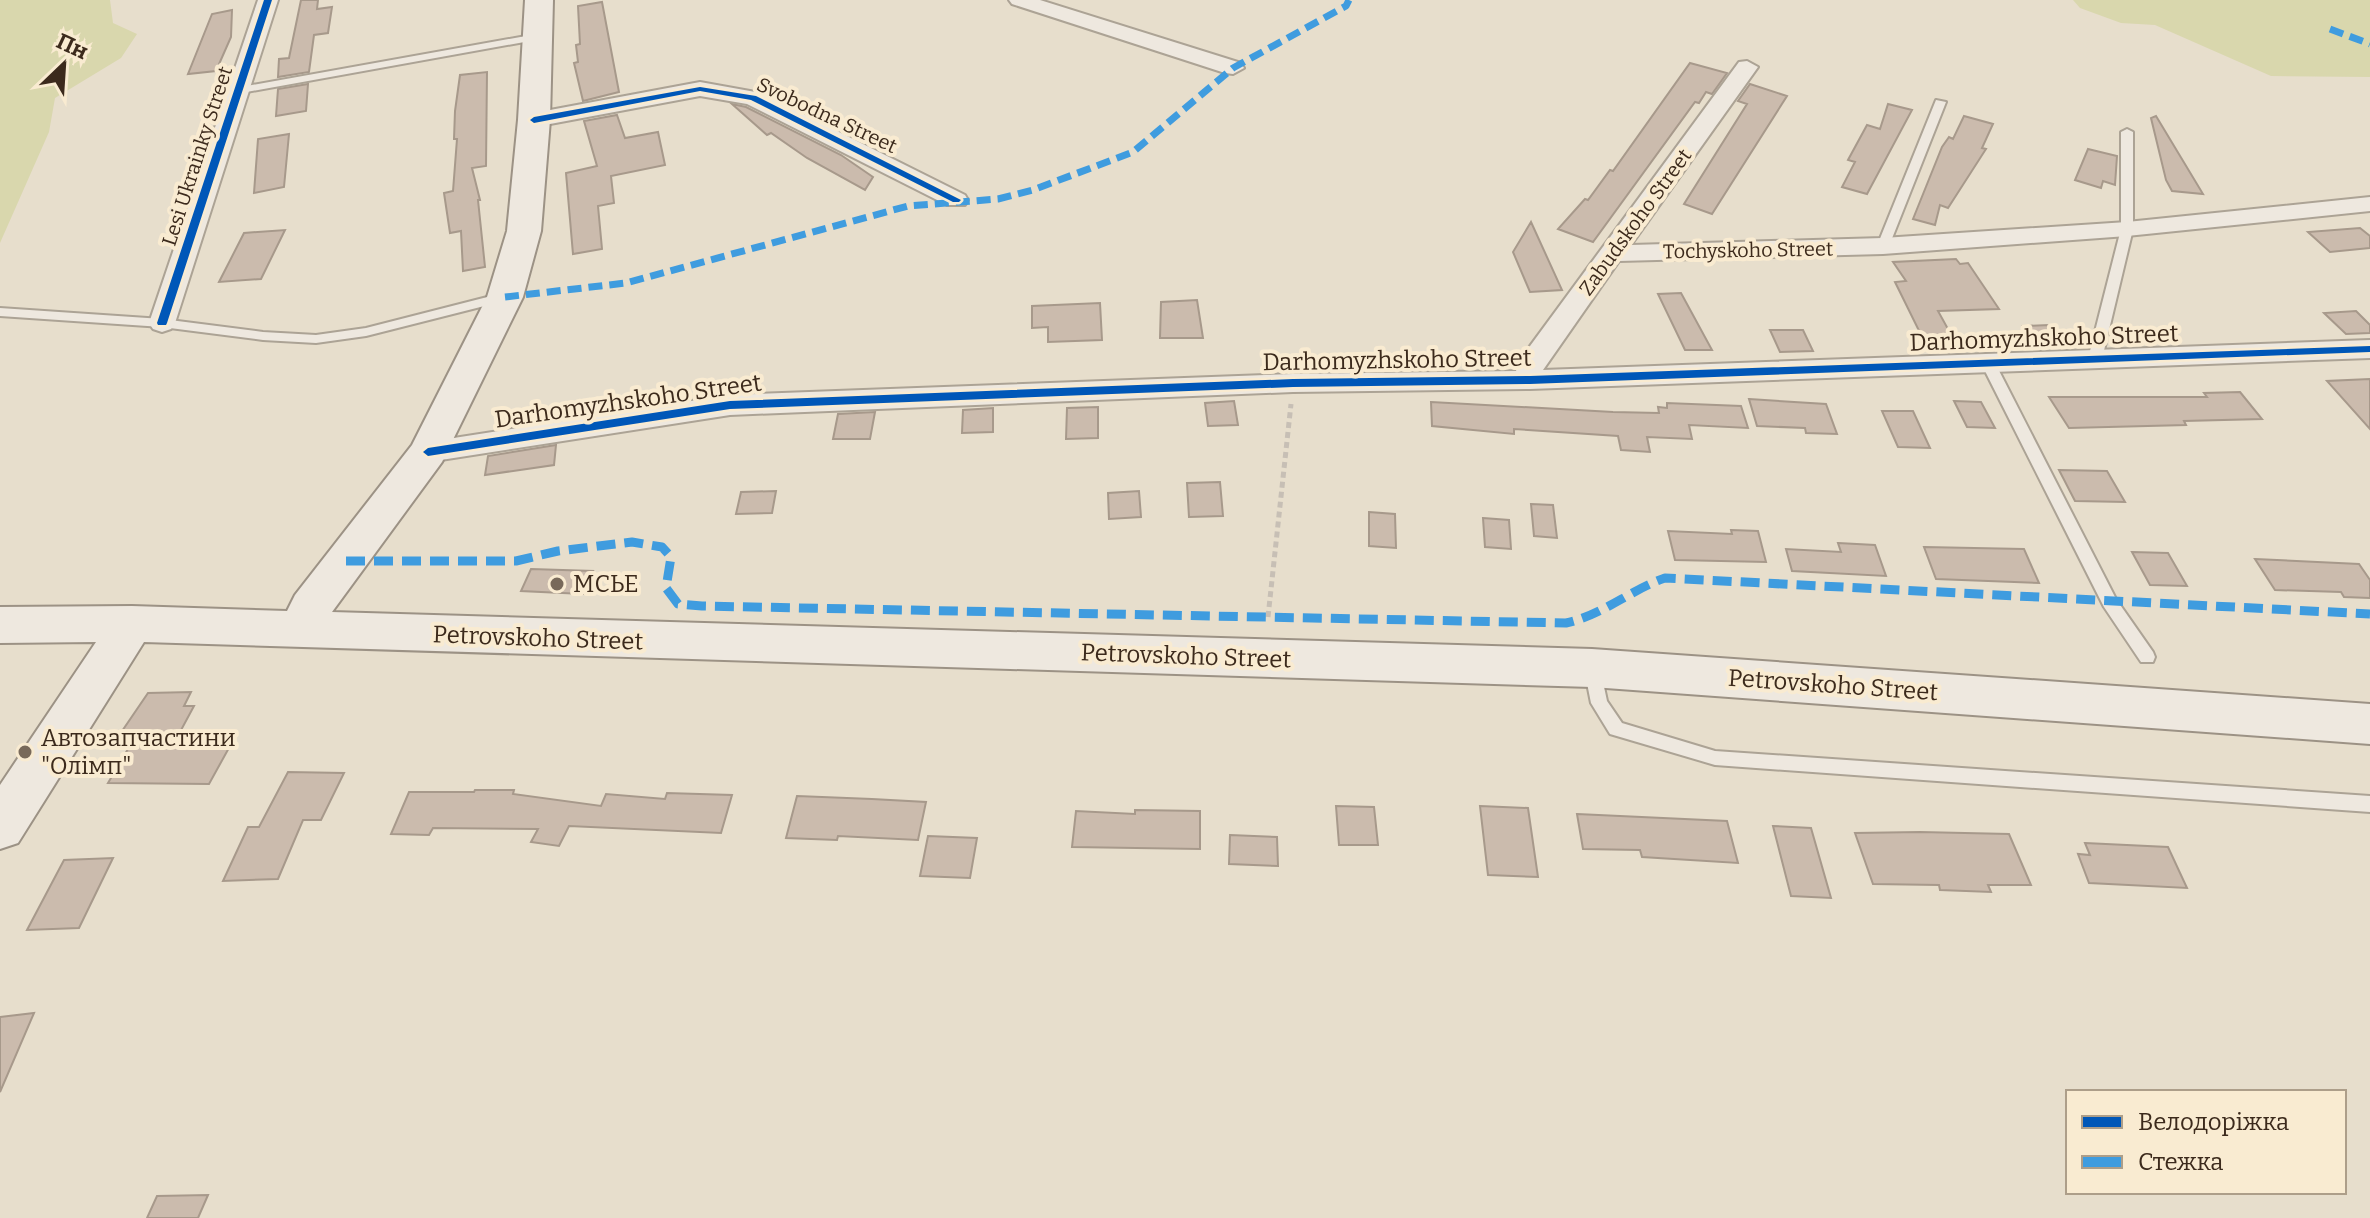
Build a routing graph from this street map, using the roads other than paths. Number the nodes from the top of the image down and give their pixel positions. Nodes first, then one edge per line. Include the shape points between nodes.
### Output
1 (268, 0) edge
2 (539, 0) edge
3 (1019, 0) edge
4 (537, 37) junction
5 (1747, 67) dead end
6 (1233, 68) dead end
7 (241, 90) junction
8 (1940, 102) dead end
9 (534, 120) junction
10 (2127, 132) dead end
11 (956, 200) dead end
12 (2370, 204) edge
13 (2127, 229) junction
14 (1883, 246) junction
15 (1613, 253) junction
16 (505, 297) junction
17 (0, 312) edge
18 (162, 323) junction
19 (2370, 349) edge
20 (2095, 359) junction
21 (1987, 361) junction
22 (1530, 380) junction
23 (428, 452) junction
24 (132, 624) junction
25 (0, 625) edge
26 (299, 631) junction
27 (2147, 657) dead end
28 (1592, 668) junction
29 (2370, 724) edge
30 (2370, 804) edge
31 (0, 827) edge

1 - 7 street, Lesi Ukrainky Street
2 - 4 main road
3 - 6 street
4 - 7 lane
4 - 9 main road
5 - 15 street, Zabudskoho Street
7 - 18 street, Lesi Ukrainky Street
8 - 14 lane
9 - 11 street, Svobodna Street via 700,89 753,98
9 - 16 main road via 524,231
10 - 13 lane
12 - 13 street, Tochyskoho Street
13 - 14 street, Tochyskoho Street
13 - 20 lane
14 - 15 street, Tochyskoho Street
15 - 22 street, Zabudskoho Street via 1529,367
16 - 18 lane via 366,332 316,339
16 - 23 main road
17 - 18 lane
19 - 20 street, Darhomyzhskoho Street
20 - 21 street, Darhomyzhskoho Street
21 - 22 street, Darhomyzhskoho Street
21 - 27 lane via 2110,603
22 - 23 street, Darhomyzhskoho Street via 1293,383 730,405
23 - 26 main road via 311,607
24 - 25 main road, Petrovskoho Street
24 - 26 main road, Petrovskoho Street
24 - 31 main road
26 - 28 main road, Petrovskoho Street
28 - 29 main road, Petrovskoho Street
28 - 30 lane via 1599,703 1616,729 1715,758

